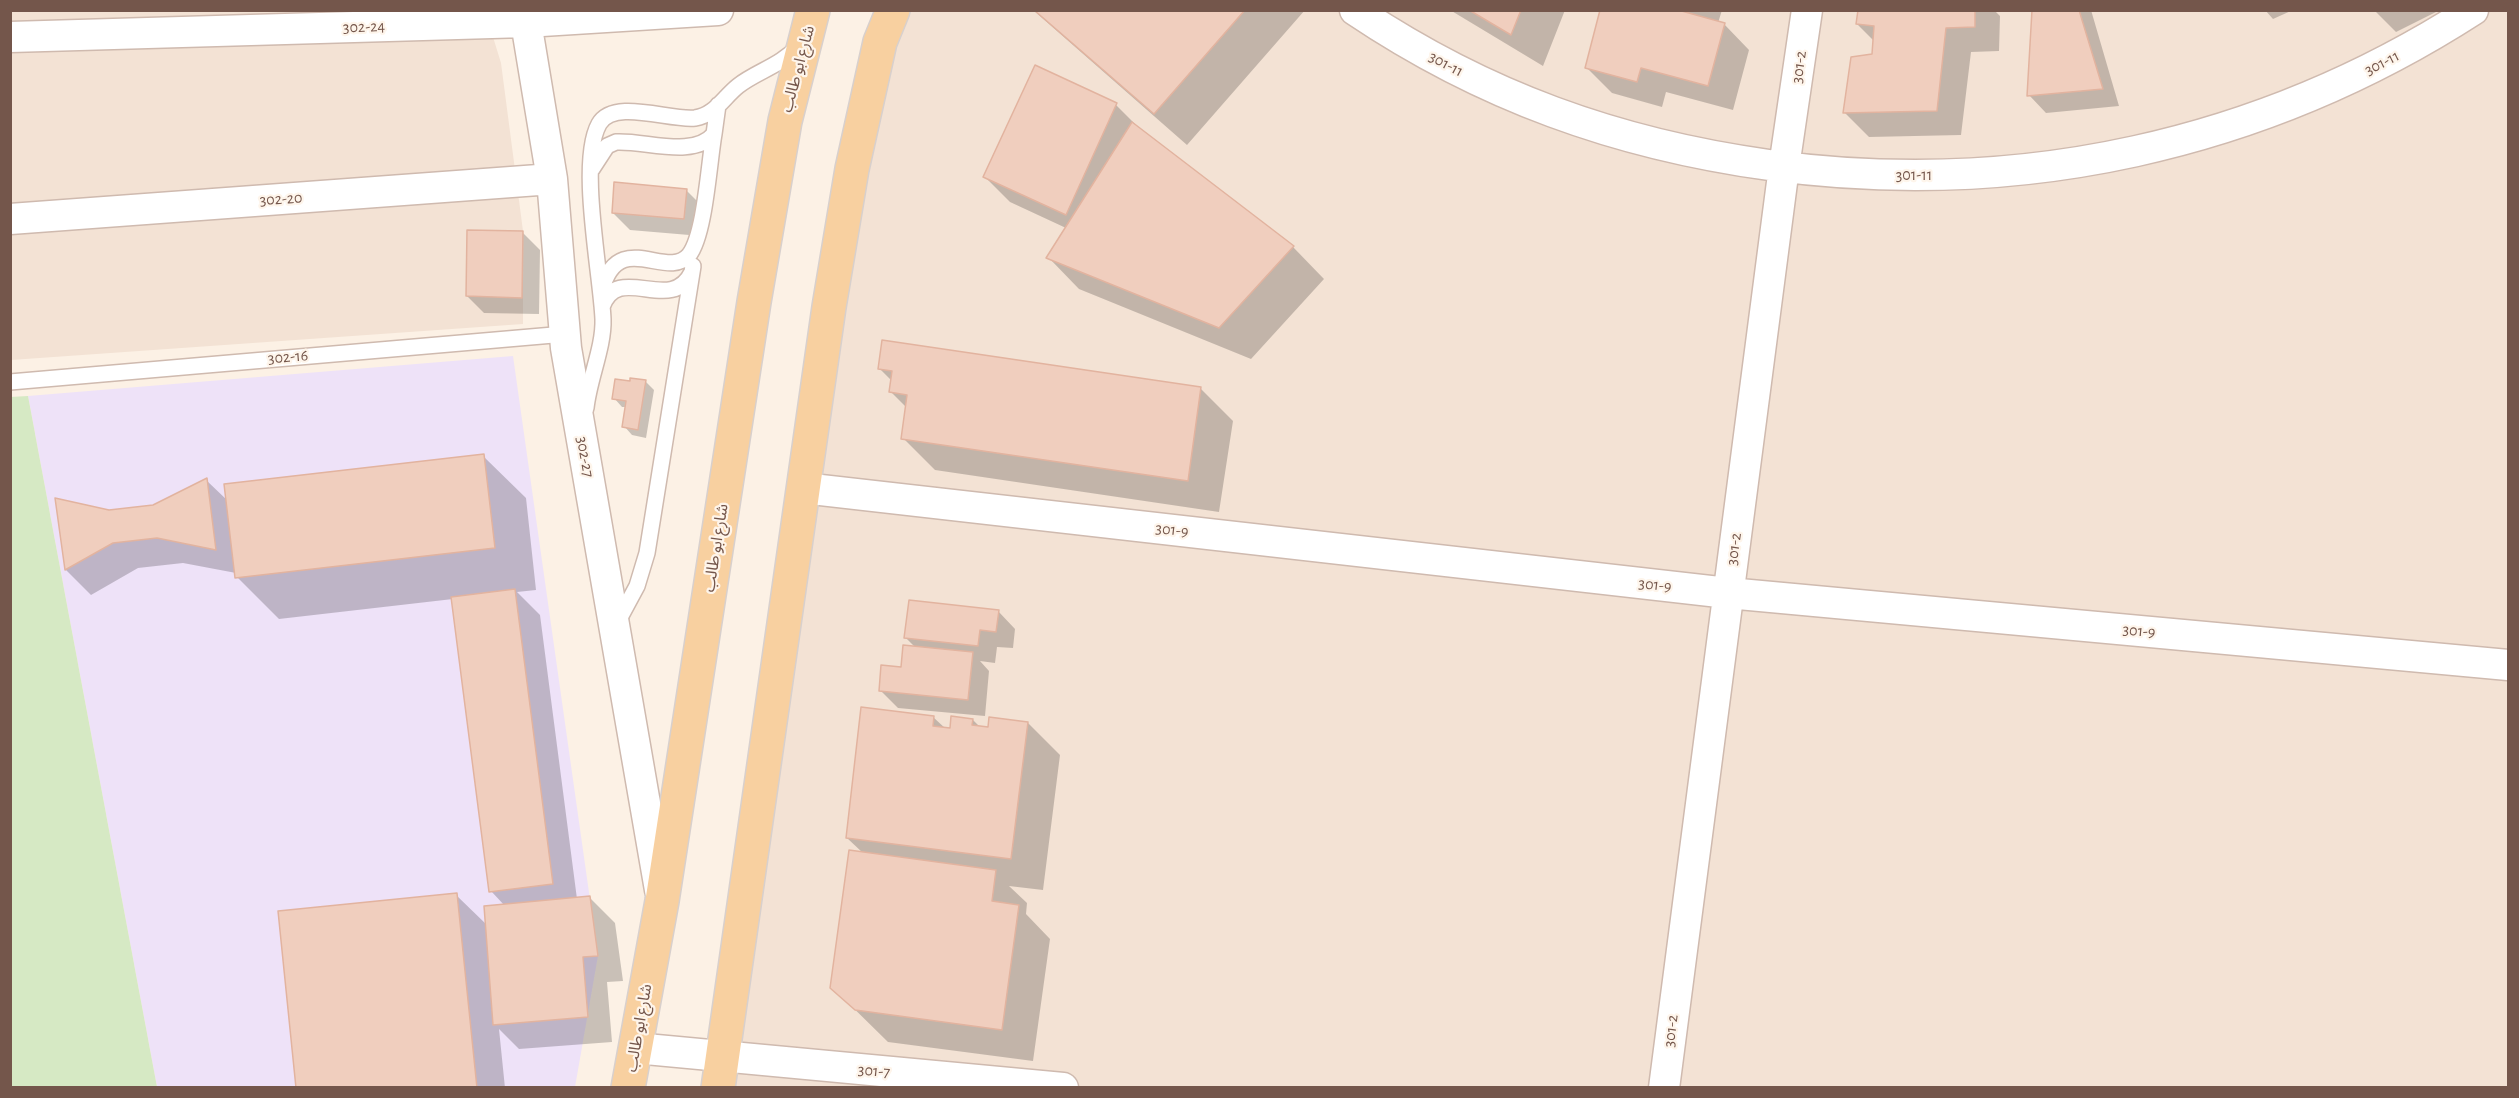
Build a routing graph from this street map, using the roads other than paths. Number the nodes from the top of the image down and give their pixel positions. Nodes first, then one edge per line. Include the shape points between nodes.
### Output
1 (718, 10) edge
2 (893, 10) edge
3 (1355, 10) edge
4 (1807, 10) edge
5 (2473, 10) edge
6 (525, 16) edge
7 (811, 19) edge
8 (10, 38) edge
9 (718, 105) junction
10 (714, 134) junction
11 (1784, 167) junction
12 (590, 174) junction
13 (552, 179) junction
14 (10, 219) edge
15 (698, 237) junction
16 (693, 266) junction
17 (601, 306) junction
18 (565, 334) junction
19 (10, 382) edge
20 (583, 448) junction
21 (803, 488) junction
22 (1728, 593) junction
23 (614, 628) junction
24 (2508, 665) edge
25 (662, 901) junction
26 (635, 1048) junction
27 (720, 1072) edge
28 (628, 1088) edge
29 (1063, 1088) edge
30 (1664, 1088) edge

1 - 6 street, 302-24
2 - 21 main road via 880,42 852,169
3 - 11 street, 301-11 via 1452,68 1580,123 1647,143
4 - 11 street, 301-2
5 - 11 street, 301-11 via 2437,34 2296,103 2141,151 2044,169 1979,175 1871,175
6 - 8 street, 302-24
6 - 13 street, 302-27
7 - 9 lane via 789,56 738,86
7 - 25 main road, شارع ابو طالب via 781,144
9 - 10 lane
9 - 12 lane via 711,113 694,118 610,114 601,121 593,141
10 - 12 lane via 703,144 690,147 616,142 607,146
10 - 15 lane
11 - 22 street, 301-2
12 - 17 lane
13 - 14 street, 302-20
13 - 18 street, 302-27
15 - 16 lane
15 - 17 lane via 682,261 619,261 608,273
16 - 17 lane via 688,280 678,290 620,288 611,292
16 - 23 lane via 647,553 637,586
17 - 20 lane via 601,337 588,391
18 - 19 lane, 302-16
18 - 20 street, 302-27
20 - 23 street, 302-27
21 - 22 street, 301-9
21 - 27 main road
22 - 24 street, 301-9
22 - 30 street, 301-2
23 - 25 street, 302-27
25 - 26 main road, شارع ابو طالب
26 - 27 street, 301-7
26 - 28 main road, شارع ابو طالب
27 - 29 street, 301-7

